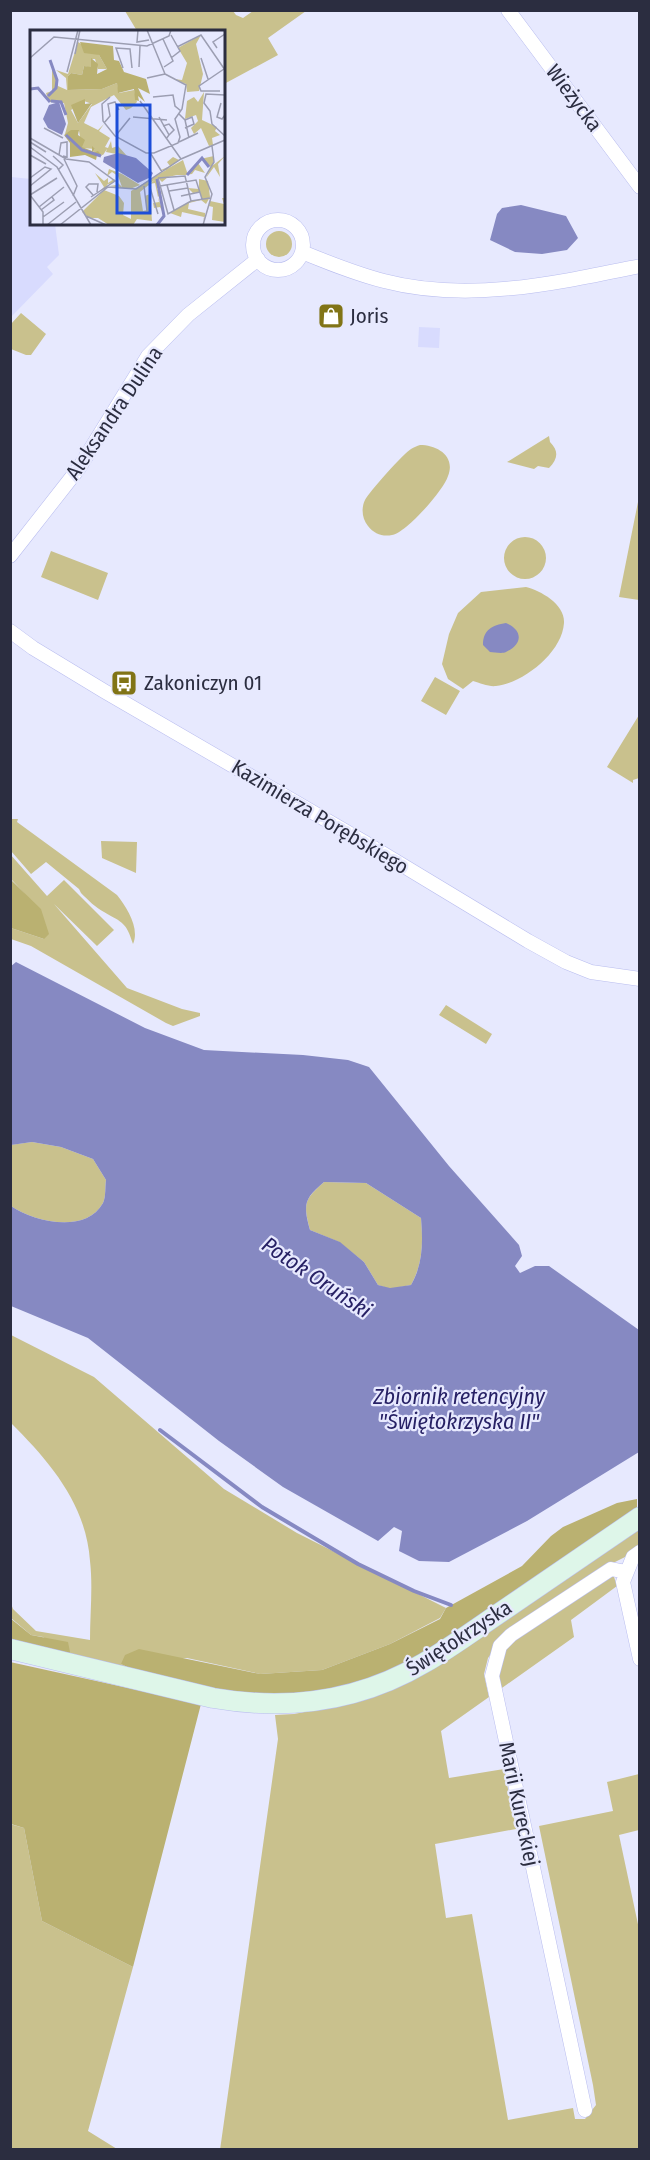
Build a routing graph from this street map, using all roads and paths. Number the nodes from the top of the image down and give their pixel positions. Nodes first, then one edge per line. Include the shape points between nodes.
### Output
1 (508, 10) edge
2 (639, 187) edge
3 (302, 252) junction
4 (258, 259) junction
5 (639, 266) edge
6 (10, 555) edge
7 (10, 631) edge
8 (639, 979) edge
9 (639, 1517) edge
10 (639, 1552) edge
11 (626, 1572) junction
12 (10, 1649) edge
13 (639, 1659) edge
14 (585, 2110) dead end

1 - 2 street, Wieżycka
3 - 4 street via 296,262 276,270
3 - 4 street via 300,233 285,221 276,220 266,223 255,237 253,245
3 - 5 street via 386,282 438,290 498,289
4 - 6 street, Aleksandra Dulina via 188,315 148,356 79,468
7 - 8 street, Kazimierza Porębskiego via 104,691 528,942 591,972
9 - 12 main road, Świętokrzyska via 424,1664 376,1686 322,1700 280,1705 235,1702
10 - 11 street
11 - 13 street via 623,1582
11 - 14 street, Marii Kureckiej via 610,1569 511,1635 500,1646 492,1676

